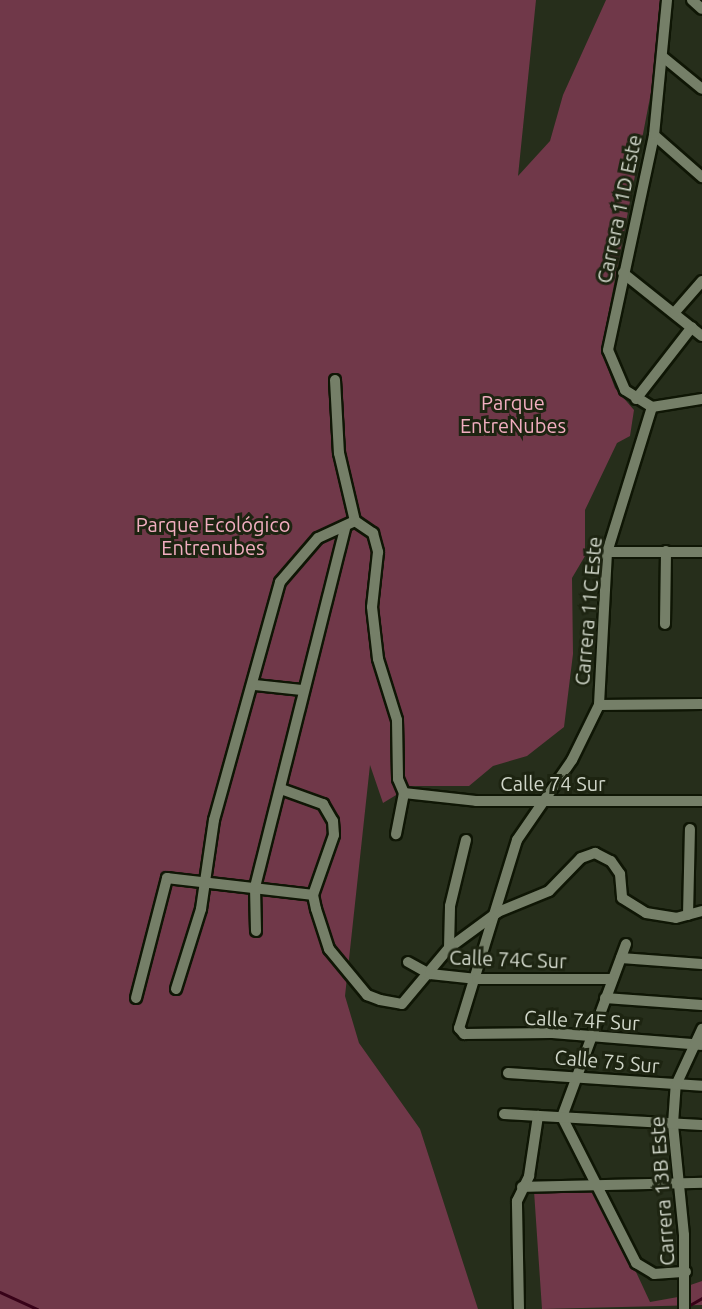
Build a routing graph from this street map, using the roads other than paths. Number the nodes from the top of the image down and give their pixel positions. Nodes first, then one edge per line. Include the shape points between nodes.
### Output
1 (667, 0) edge
2 (692, 0) edge
3 (702, 9) edge
4 (663, 57) junction
5 (702, 89) edge
6 (654, 135) junction
7 (702, 177) edge
8 (623, 273) junction
9 (702, 281) edge
10 (675, 312) junction
11 (692, 327) junction
12 (702, 336) edge
13 (335, 380) dead end
14 (636, 399) junction
15 (702, 399) edge
16 (652, 407) junction
17 (350, 524) junction
18 (666, 551) junction
19 (607, 552) junction
20 (702, 552) edge
21 (665, 624) dead end
22 (255, 685) junction
23 (302, 690) junction
24 (702, 704) edge
25 (599, 705) junction
26 (281, 789) junction
27 (404, 793) junction
28 (546, 801) junction
29 (702, 801) edge
30 (690, 829) dead end
31 (396, 834) dead end
32 (466, 840) dead end
33 (205, 881) junction
34 (255, 887) junction
35 (313, 895) junction
36 (702, 911) edge
37 (498, 912) junction
38 (688, 915) junction
39 (256, 931) dead end
40 (626, 944) dead end
41 (449, 948) junction
42 (621, 958) junction
43 (408, 962) dead end
44 (702, 964) edge
45 (430, 974) junction
46 (477, 979) junction
47 (611, 979) junction
48 (176, 989) dead end
49 (136, 998) dead end
50 (605, 998) junction
51 (702, 1005) edge
52 (552, 1016) dead end
53 (702, 1029) edge
54 (461, 1032) joint
55 (551, 1033) junction
56 (590, 1038) junction
57 (696, 1045) edge
58 (508, 1073) dead end
59 (576, 1074) junction
60 (676, 1085) junction
61 (702, 1086) edge
62 (504, 1114) dead end
63 (538, 1116) junction
64 (562, 1117) junction
65 (673, 1124) junction
66 (702, 1125) edge
67 (677, 1183) junction
68 (702, 1183) edge
69 (600, 1184) junction
70 (522, 1187) junction
71 (686, 1272) junction
72 (519, 1309) edge
73 (684, 1309) edge

1 - 4 street, Carrera 11D Este
2 - 3 street
4 - 5 street
4 - 6 street, Carrera 11D Este
6 - 7 street
6 - 8 street, Carrera 11D Este
8 - 10 street
8 - 14 street, Carrera 11D Este via 608,350 625,390
9 - 10 street
10 - 11 street
11 - 12 street
11 - 14 street
13 - 17 street
14 - 16 street
15 - 16 street
16 - 19 street, Carrera 11C Este
17 - 22 street via 318,538 280,582
17 - 23 street
17 - 27 street via 373,533 378,552 372,607 378,659 397,720 398,779
18 - 19 street
18 - 20 street
18 - 21 street
19 - 25 street, Carrera 11C Este
22 - 23 street
22 - 33 street via 214,820
23 - 26 street
24 - 25 street
25 - 28 street, Carrera 11C Este
26 - 34 street
26 - 35 street via 323,804 333,821 334,835
27 - 28 street, Calle 74 Sur
27 - 31 street
28 - 29 street, Calle 74 Sur
28 - 37 street, Carrera 11C Este via 517,840
30 - 38 street
32 - 41 street via 450,906
33 - 34 street
33 - 48 street
33 - 49 street via 167,878
34 - 35 street
34 - 39 street
35 - 45 street via 329,949 367,995 402,1004
36 - 38 street
37 - 38 street via 549,891 581,858 595,853 611,861 620,874 622,898 646,913
37 - 41 street
37 - 46 street, Carrera 11C Este
40 - 42 street
41 - 45 street
42 - 44 street
42 - 47 street
43 - 45 street, Calle 74C Sur
45 - 46 street, Calle 74C Sur
46 - 47 street, Calle 74C Sur
46 - 54 street, Carrera 11C Este via 461,1017
47 - 50 street
50 - 51 street
50 - 56 street
52 - 55 street
53 - 57 street, Carrera 13B Este
54 - 55 street, Calle 74F Sur
55 - 56 street, Calle 74F Sur
56 - 57 street, Calle 74F Sur
56 - 59 street
57 - 60 street, Carrera 13B Este
58 - 59 street, Calle 75 Sur
59 - 60 street, Calle 75 Sur
59 - 64 street
60 - 61 street, Calle 75 Sur
60 - 65 street, Carrera 13B Este
62 - 63 street
63 - 64 street
63 - 70 street via 529,1176
64 - 65 street
64 - 69 street
65 - 66 street
65 - 67 street, Carrera 13B Este
67 - 68 street
67 - 69 street
67 - 71 street, Carrera 13B Este
69 - 70 street
69 - 71 street via 643,1270
70 - 72 street via 517,1201
71 - 73 street, Carrera 13B Este

